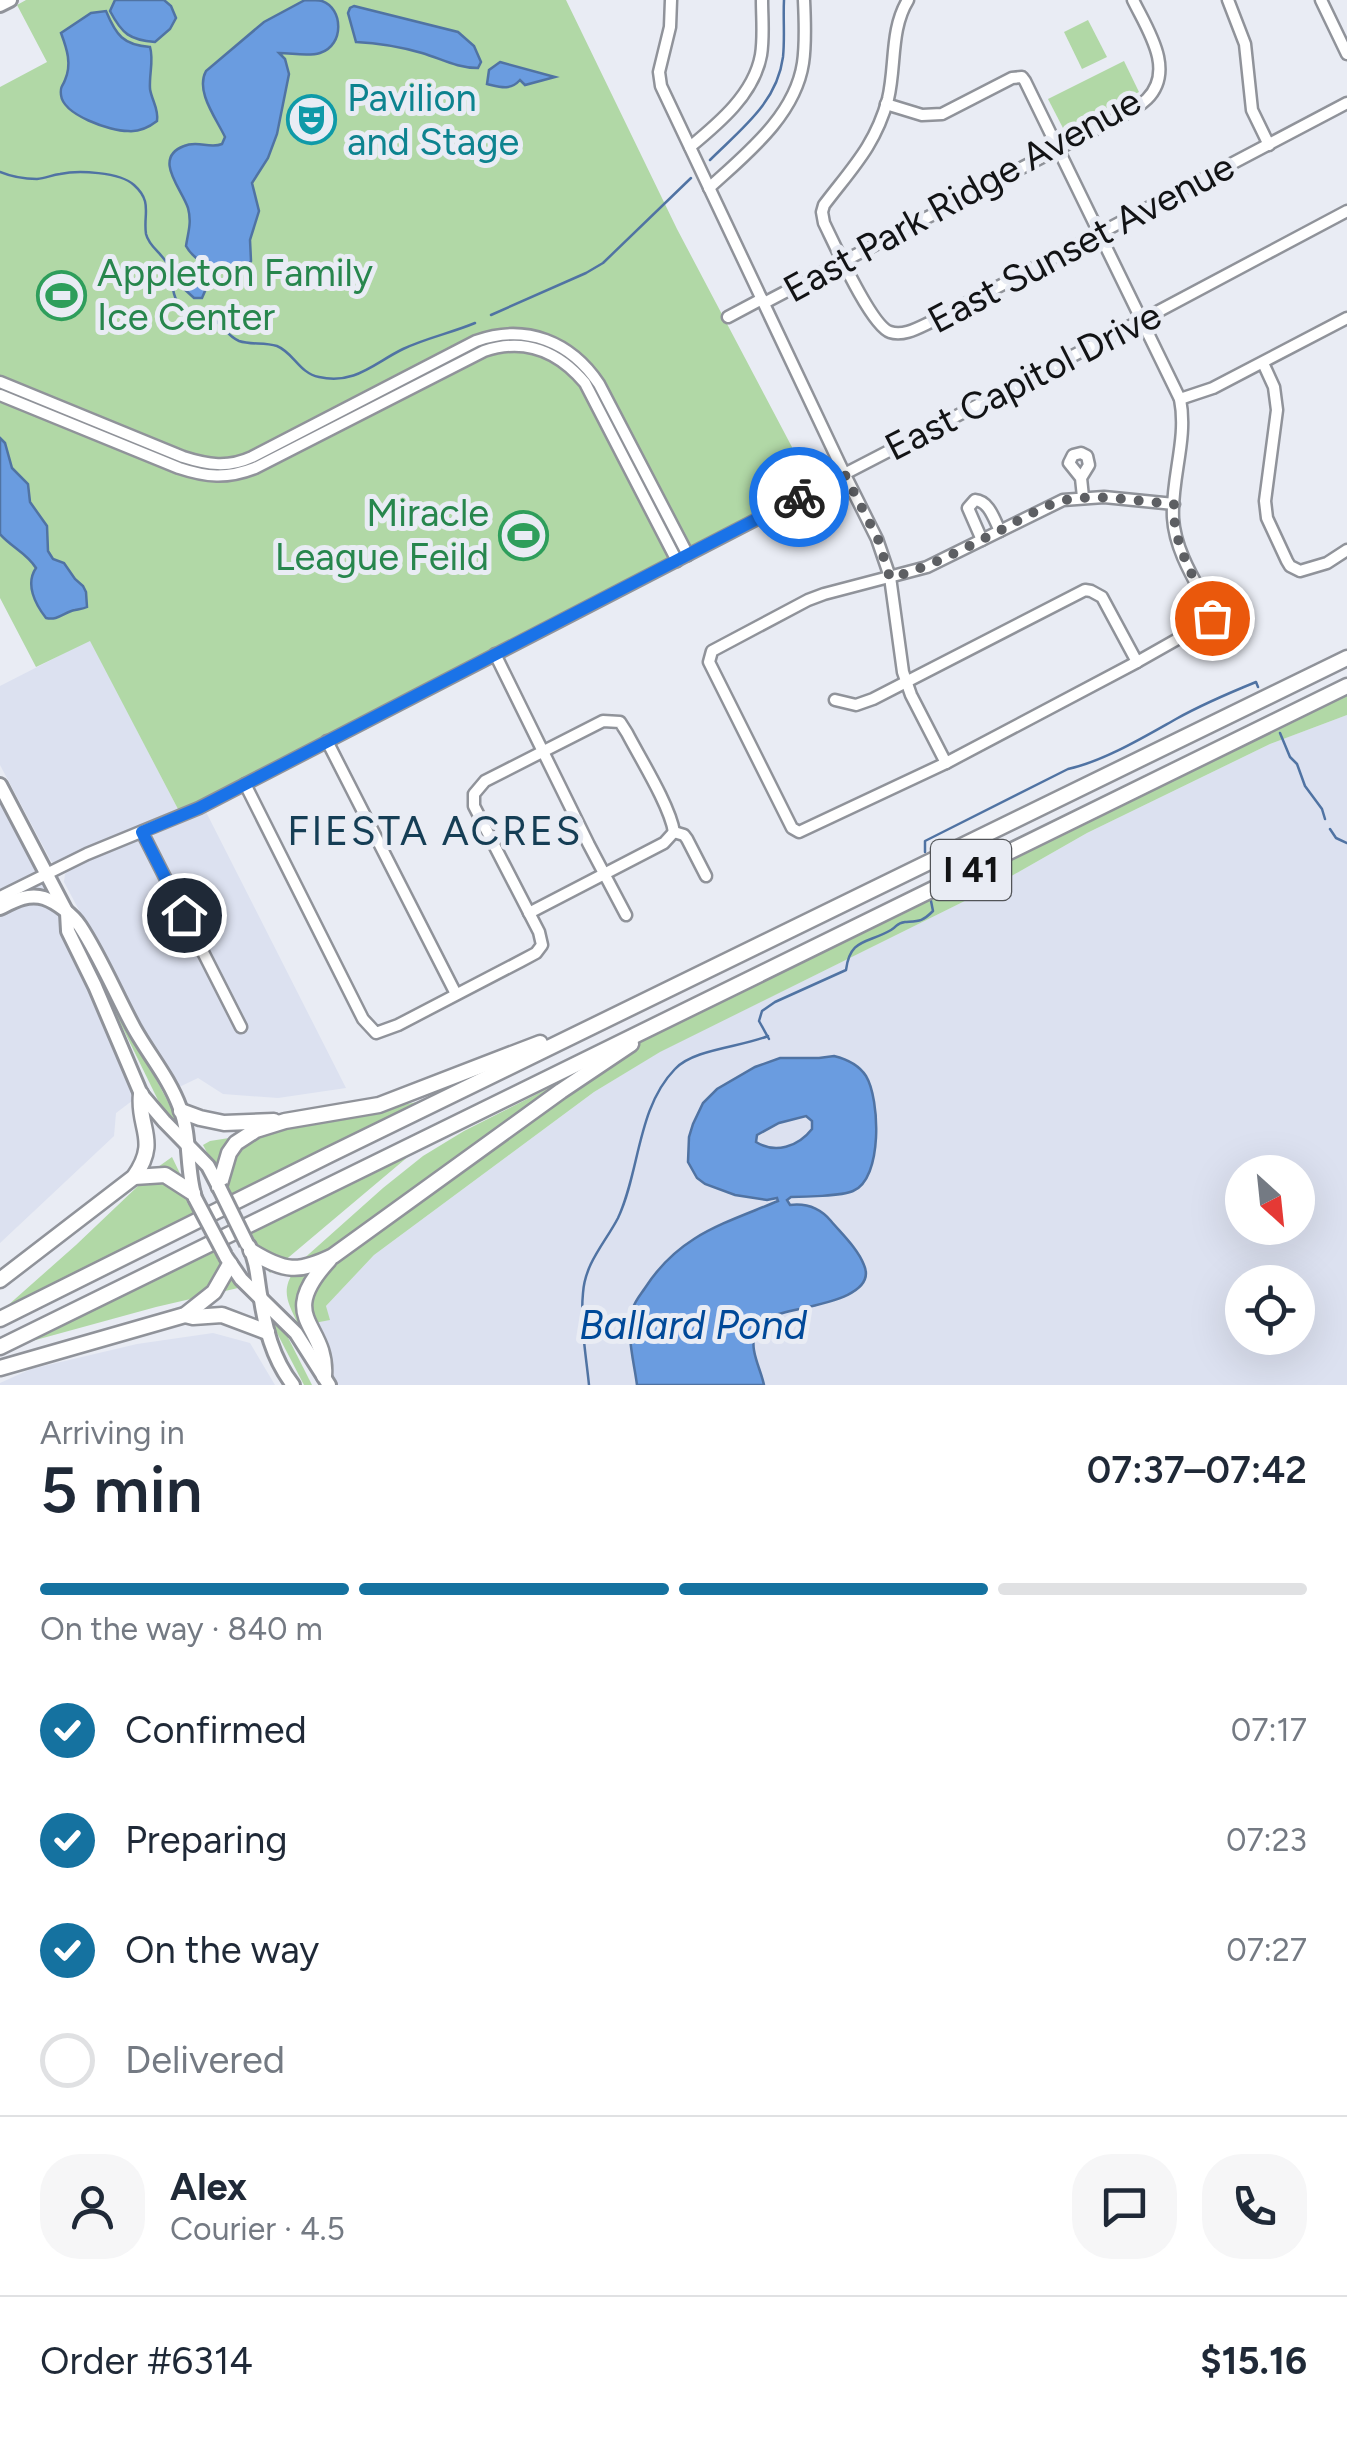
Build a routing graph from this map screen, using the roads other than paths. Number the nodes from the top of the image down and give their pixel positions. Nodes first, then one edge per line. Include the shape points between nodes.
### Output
1 (10, 0) edge
2 (670, 0) edge
3 (762, 0) edge
4 (804, 0) edge
5 (908, 0) edge
6 (1134, 0) edge
7 (1228, 0) edge
8 (1321, 0) edge
9 (0, 5) edge
10 (1347, 54) edge
11 (886, 104) junction
12 (1347, 104) edge
13 (1269, 145) junction
14 (690, 147) junction
15 (1058, 149) junction
16 (710, 188) junction
17 (1347, 211) edge
18 (1099, 233) junction
19 (844, 261) junction
20 (763, 301) junction
21 (728, 317) dead end
22 (1142, 320) junction
23 (1345, 323) edge
24 (1263, 362) junction
25 (0, 382) edge
26 (0, 395) edge
27 (1180, 399) junction
28 (844, 473) junction
29 (1081, 478) dead end
30 (1083, 497) junction
31 (1174, 504) junction
32 (1000, 530) junction
33 (982, 540) junction
34 (1347, 550) edge
35 (688, 555) junction
36 (676, 561) junction
37 (890, 578) junction
38 (496, 654) junction
39 (1347, 658) edge
40 (1136, 662) junction
41 (906, 682) junction
42 (1347, 686) edge
43 (835, 700) dead end
44 (328, 742) junction
45 (544, 750) junction
46 (946, 763) junction
47 (245, 784) junction
48 (0, 785) edge
49 (142, 832) junction
50 (674, 832) junction
51 (46, 874) junction
52 (604, 875) junction
53 (706, 876) dead end
54 (0, 897) edge
55 (0, 908) edge
56 (66, 913) junction
57 (530, 913) junction
58 (626, 914) dead end
59 (456, 994) junction
60 (700, 1002) junction
61 (615, 1015) junction
62 (241, 1027) dead end
63 (141, 1094) junction
64 (182, 1111) junction
65 (284, 1121) junction
66 (188, 1147) junction
67 (134, 1177) junction
68 (219, 1187) junction
69 (195, 1196) junction
70 (249, 1248) junction
71 (333, 1256) junction
72 (227, 1259) junction
73 (0, 1280) edge
74 (260, 1298) junction
75 (185, 1314) junction
76 (0, 1319) edge
77 (267, 1332) junction
78 (0, 1347) edge
79 (0, 1368) edge
80 (327, 1381) edge
81 (293, 1385) edge

1 - 9 main road
2 - 14 street via 659,79
3 - 14 street via 762,48 753,80
4 - 16 street via 802,64 792,97
5 - 11 street via 897,25
6 - 15 street, East Park Ridge Avenue via 1158,54 1157,83 1138,106
7 - 13 street via 1245,44 1252,110
8 - 10 street
11 - 15 street via 942,114 1022,77
11 - 19 street, East Sunset Avenue via 860,160 822,212
12 - 13 street, East Sunset Avenue
13 - 18 street, East Sunset Avenue
14 - 16 street
15 - 18 street
15 - 19 street, East Park Ridge Avenue
16 - 20 street
17 - 22 street, East Capitol Drive
18 - 19 street, East Sunset Avenue via 903,333 877,324
18 - 22 street
19 - 20 street, East Park Ridge Avenue
20 - 21 street, East Park Ridge Avenue
20 - 28 street
22 - 27 street
22 - 28 street, East Capitol Drive
23 - 24 street
24 - 27 street
24 - 34 street via 1277,410 1266,518 1290,566 1302,571
25 - 35 street via 183,458 224,465 252,457 476,341 539,336 570,352 600,384
26 - 36 street via 179,468 225,476 266,463 484,351 530,347 564,362 585,384
27 - 31 street
28 - 35 street, East Capitol Drive
28 - 37 street
29 - 30 street
30 - 31 street
30 - 32 street
31 - 40 street via 1178,542 1212,619
32 - 33 street
32 - 33 street via 982,500 975,500 968,508
33 - 37 street
35 - 36 street, East Capitol Drive
36 - 38 street, East Capitol Drive
37 - 41 street
37 - 46 street via 808,600 717,648 709,662 799,832
38 - 44 street, East Capitol Drive
38 - 45 street
39 - 61 highway, I 41
40 - 41 street via 1102,598 1085,590
40 - 46 street
41 - 43 street via 856,705
41 - 46 street
42 - 60 highway, I 41
44 - 47 street, East Capitol Drive
44 - 59 street
45 - 50 street via 604,721 620,722
45 - 52 street
45 - 57 street via 485,781 474,794 474,806
47 - 49 street, East Capitol Drive
47 - 59 street via 375,1032
48 - 51 main road
49 - 51 street, East Capitol Drive
49 - 62 street
50 - 52 street
50 - 53 street via 688,839
51 - 54 street, East Capitol Drive
51 - 56 main road
52 - 57 street
52 - 58 street
55 - 56 main road via 41,897
56 - 63 main road
56 - 64 main road via 78,923
57 - 59 street via 540,949
60 - 71 highway via 561,1091
60 - 78 highway, I 41
61 - 65 highway via 390,1102
61 - 76 highway, I 41
63 - 66 main road
63 - 67 highway via 146,1157
64 - 65 highway via 224,1123
64 - 66 main road
65 - 68 highway via 236,1143
66 - 68 main road
66 - 69 main road
67 - 69 highway via 165,1176
67 - 73 highway
68 - 70 main road, bridge
69 - 72 main road, bridge
70 - 71 highway via 292,1269
70 - 74 main road
71 - 80 highway via 312,1279 304,1310
72 - 74 main road
72 - 75 highway via 214,1292
74 - 77 main road
74 - 80 main road via 296,1333
75 - 77 highway via 222,1315
75 - 79 highway
77 - 81 main road

